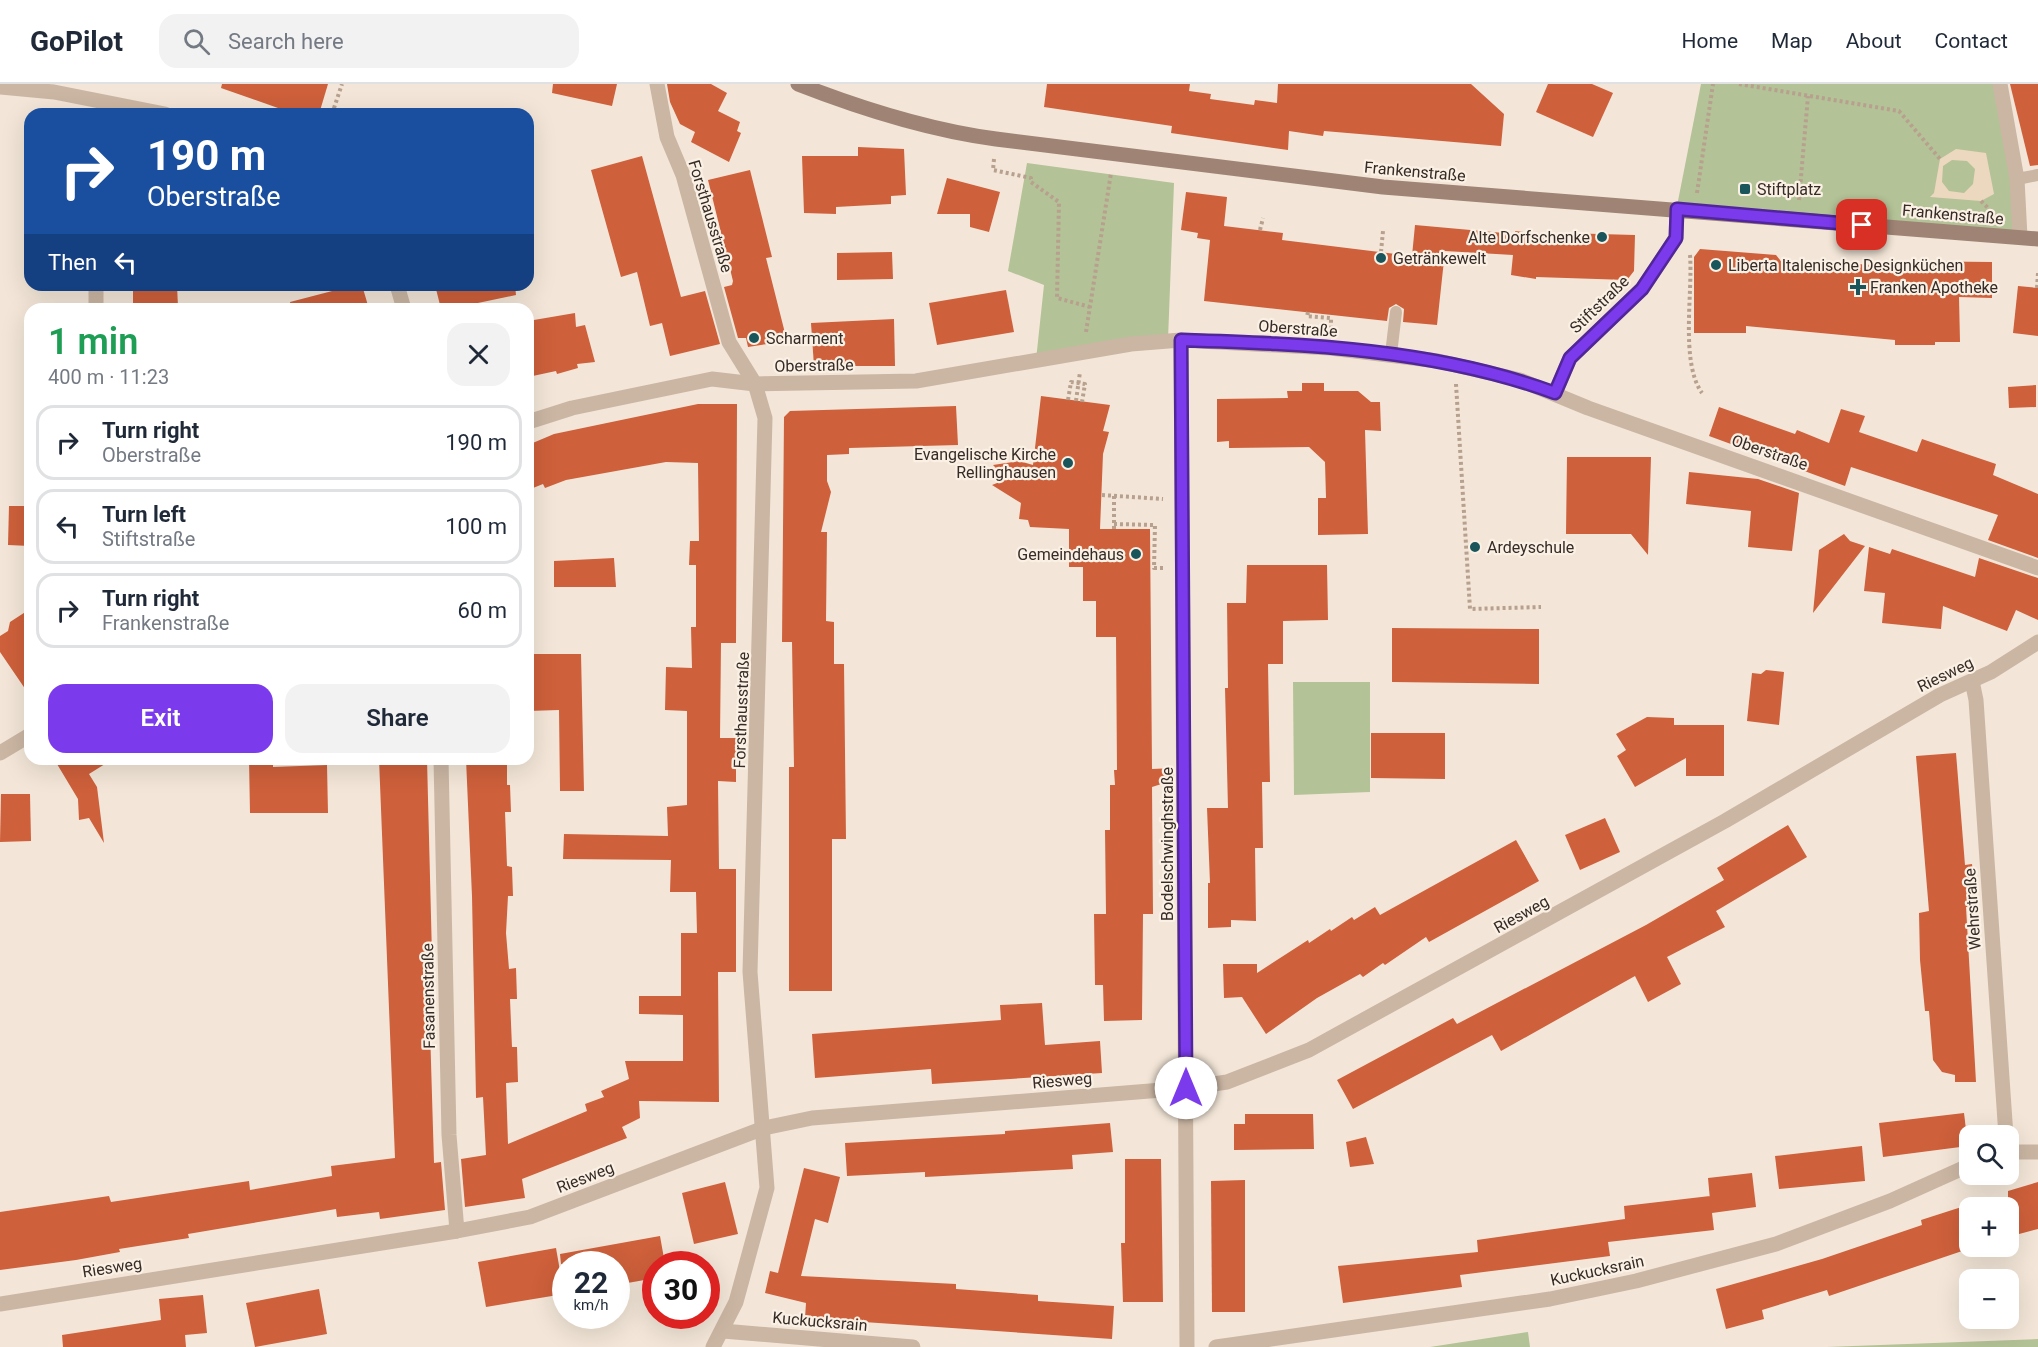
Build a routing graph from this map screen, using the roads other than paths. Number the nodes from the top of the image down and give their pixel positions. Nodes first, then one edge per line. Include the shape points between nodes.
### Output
1 (657, 84) edge
2 (798, 84) edge
3 (2000, 84) edge
4 (0, 87) edge
5 (94, 107) edge
6 (2038, 175) edge
7 (2017, 179) junction
8 (1677, 209) junction
9 (2020, 237) junction
10 (2038, 239) edge
11 (1396, 312) dead end
12 (1181, 340) junction
13 (1391, 354) junction
14 (755, 384) junction
15 (1555, 393) junction
16 (534, 421) edge
17 (2038, 568) edge
18 (2038, 642) edge
19 (1972, 681) junction
20 (24, 739) edge
21 (0, 753) edge
22 (441, 765) edge
23 (1186, 1088) junction
24 (2005, 1125) edge
25 (764, 1128) junction
26 (2019, 1152) edge
27 (2038, 1152) edge
28 (1959, 1170) edge
29 (457, 1231) junction
30 (0, 1304) edge
31 (723, 1331) junction
32 (713, 1347) edge
33 (914, 1347) edge
34 (1187, 1347) edge
35 (1216, 1347) edge

1 - 14 street, Forsthausstraße via 667,137 683,176 729,342
2 - 8 main road, Frankenstraße via 848,104 964,135 1383,187
3 - 7 street
4 - 5 street
6 - 7 lane
7 - 9 street
8 - 9 main road, Frankenstraße
8 - 15 street, Stiftstraße via 1676,238 1642,289 1570,358
9 - 10 main road, Frankenstraße
11 - 13 lane
12 - 13 street, Oberstraße
12 - 14 street, Oberstraße via 1131,344 916,381
12 - 23 street, Bodelschwinghstraße
13 - 15 street, Oberstraße via 1520,380
14 - 16 street, Oberstraße via 712,379 572,408
14 - 25 street, Forsthausstraße via 765,418 750,972
15 - 17 street, Oberstraße
18 - 19 street, Riesweg
19 - 23 street, Riesweg via 1940,695 1725,821 1309,1050 1227,1082
19 - 24 street, Wehrstraße
20 - 21 street
22 - 29 street, Fasanenstraße via 449,1135
23 - 25 street, Riesweg via 812,1118
23 - 34 street, Bodelschwinghstraße
25 - 29 street, Riesweg via 530,1217
25 - 31 street, Forsthausstraße via 767,1188 736,1302
26 - 27 street
28 - 35 street, Kuckucksrain via 1776,1244 1636,1281 1550,1299
29 - 30 street, Riesweg
31 - 32 street, Forsthausstraße
31 - 33 street, Kuckucksrain

